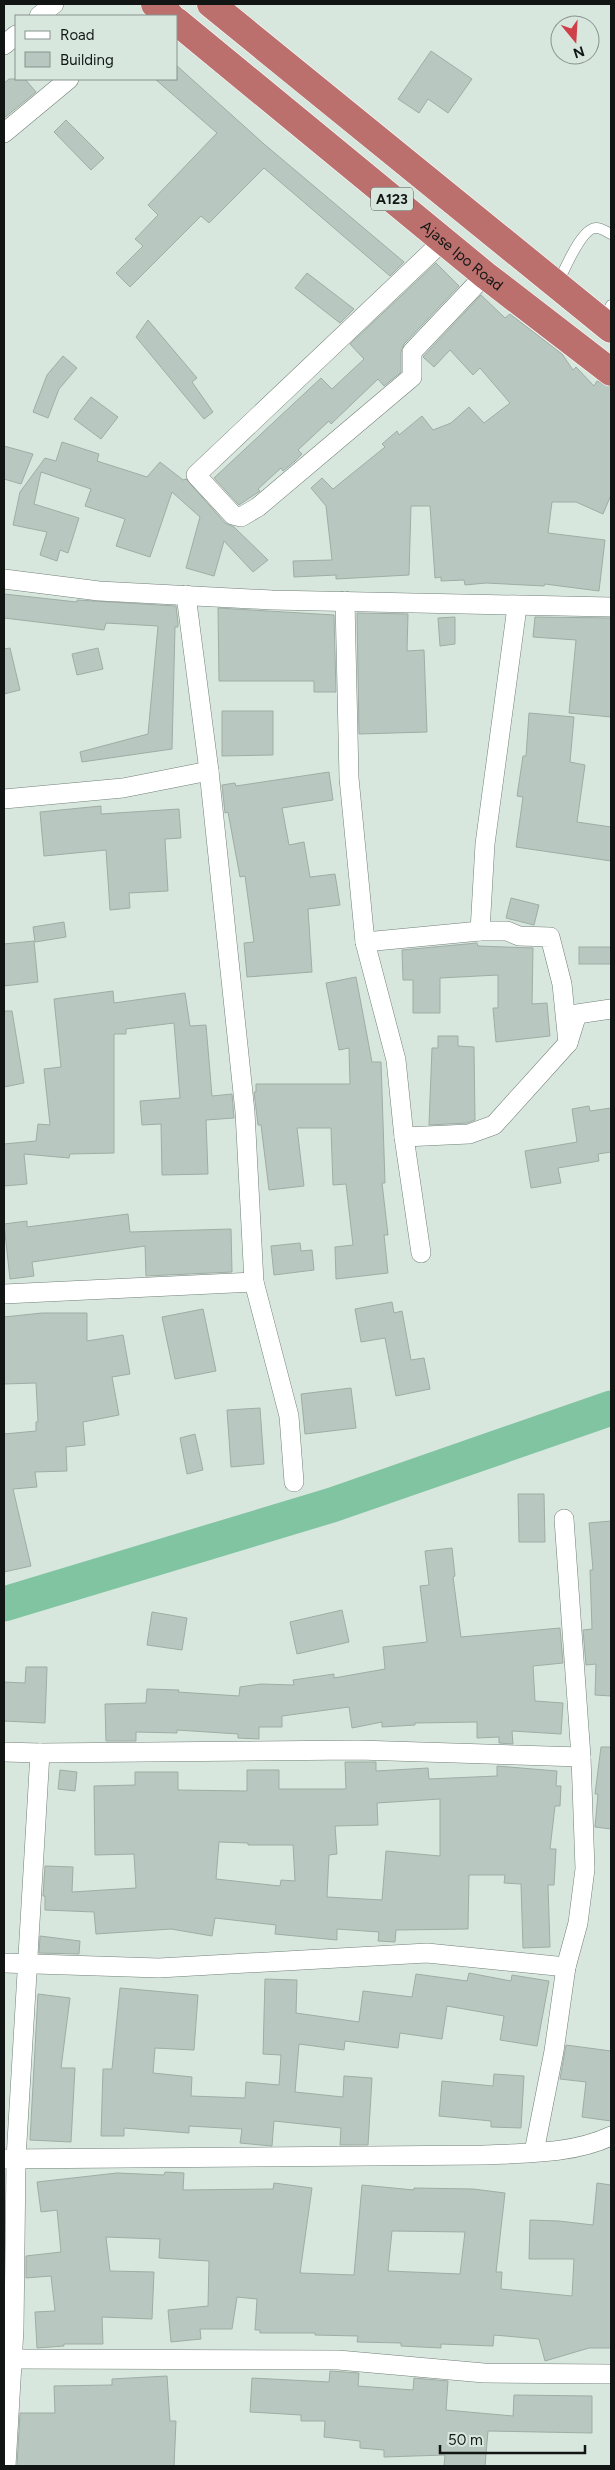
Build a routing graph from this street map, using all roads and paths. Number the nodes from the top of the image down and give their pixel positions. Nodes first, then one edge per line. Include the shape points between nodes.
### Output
1 (54, 4) edge
2 (211, 4) edge
3 (40, 15) edge
4 (178, 28) edge
5 (15, 36) edge
6 (4, 45) edge
7 (68, 80) edge
8 (4, 133) edge
9 (611, 234) edge
10 (443, 241) junction
11 (485, 275) junction
12 (556, 286) junction
13 (608, 318) edge
14 (611, 372) edge
15 (4, 579) edge
16 (186, 595) junction
17 (346, 601) junction
18 (517, 607) junction
19 (611, 607) edge
20 (210, 771) junction
21 (4, 799) edge
22 (480, 931) junction
23 (365, 942) junction
24 (611, 1009) edge
25 (568, 1043) junction
26 (404, 1137) junction
27 (421, 1254) dead end
28 (254, 1282) junction
29 (4, 1294) edge
30 (294, 1482) dead end
31 (564, 1520) dead end
32 (4, 1752) edge
33 (40, 1753) junction
34 (581, 1757) junction
35 (4, 1963) edge
36 (28, 1963) junction
37 (566, 1967) junction
38 (611, 2136) edge
39 (534, 2152) junction
40 (10, 2159) edge
41 (8, 2359) edge
42 (611, 2374) edge
43 (6, 2466) edge

1 - 3 street
2 - 12 highway, A123
4 - 10 highway, Ajase Ipo Road / A123
5 - 6 street
7 - 8 street
9 - 12 lane via 596,228 588,230
10 - 11 highway, Ajase Ipo Road / A123
10 - 11 street via 196,476 233,515 241,517 258,508 412,377 412,352
11 - 14 highway, Ajase Ipo Road / A123
12 - 13 highway, A123
15 - 16 street via 99,591
16 - 17 street
16 - 20 street
17 - 18 street
17 - 23 street via 348,778
18 - 19 street
18 - 22 street via 485,844
20 - 21 street via 123,788
20 - 28 street via 245,1112
22 - 23 street
22 - 25 street via 550,937 562,984
23 - 26 street via 396,1060
24 - 25 street via 577,1014
25 - 26 street via 494,1125 468,1134
26 - 27 street
28 - 29 street
28 - 30 street via 289,1416
31 - 34 street
32 - 33 street
33 - 34 street via 358,1750
33 - 36 street
34 - 37 street via 585,1869 578,1923
35 - 36 street
36 - 37 street via 159,1968 427,1953
36 - 40 street
37 - 39 street
38 - 39 street via 596,2144
39 - 40 street
40 - 41 street
41 - 42 street via 338,2360 484,2373
41 - 43 street

